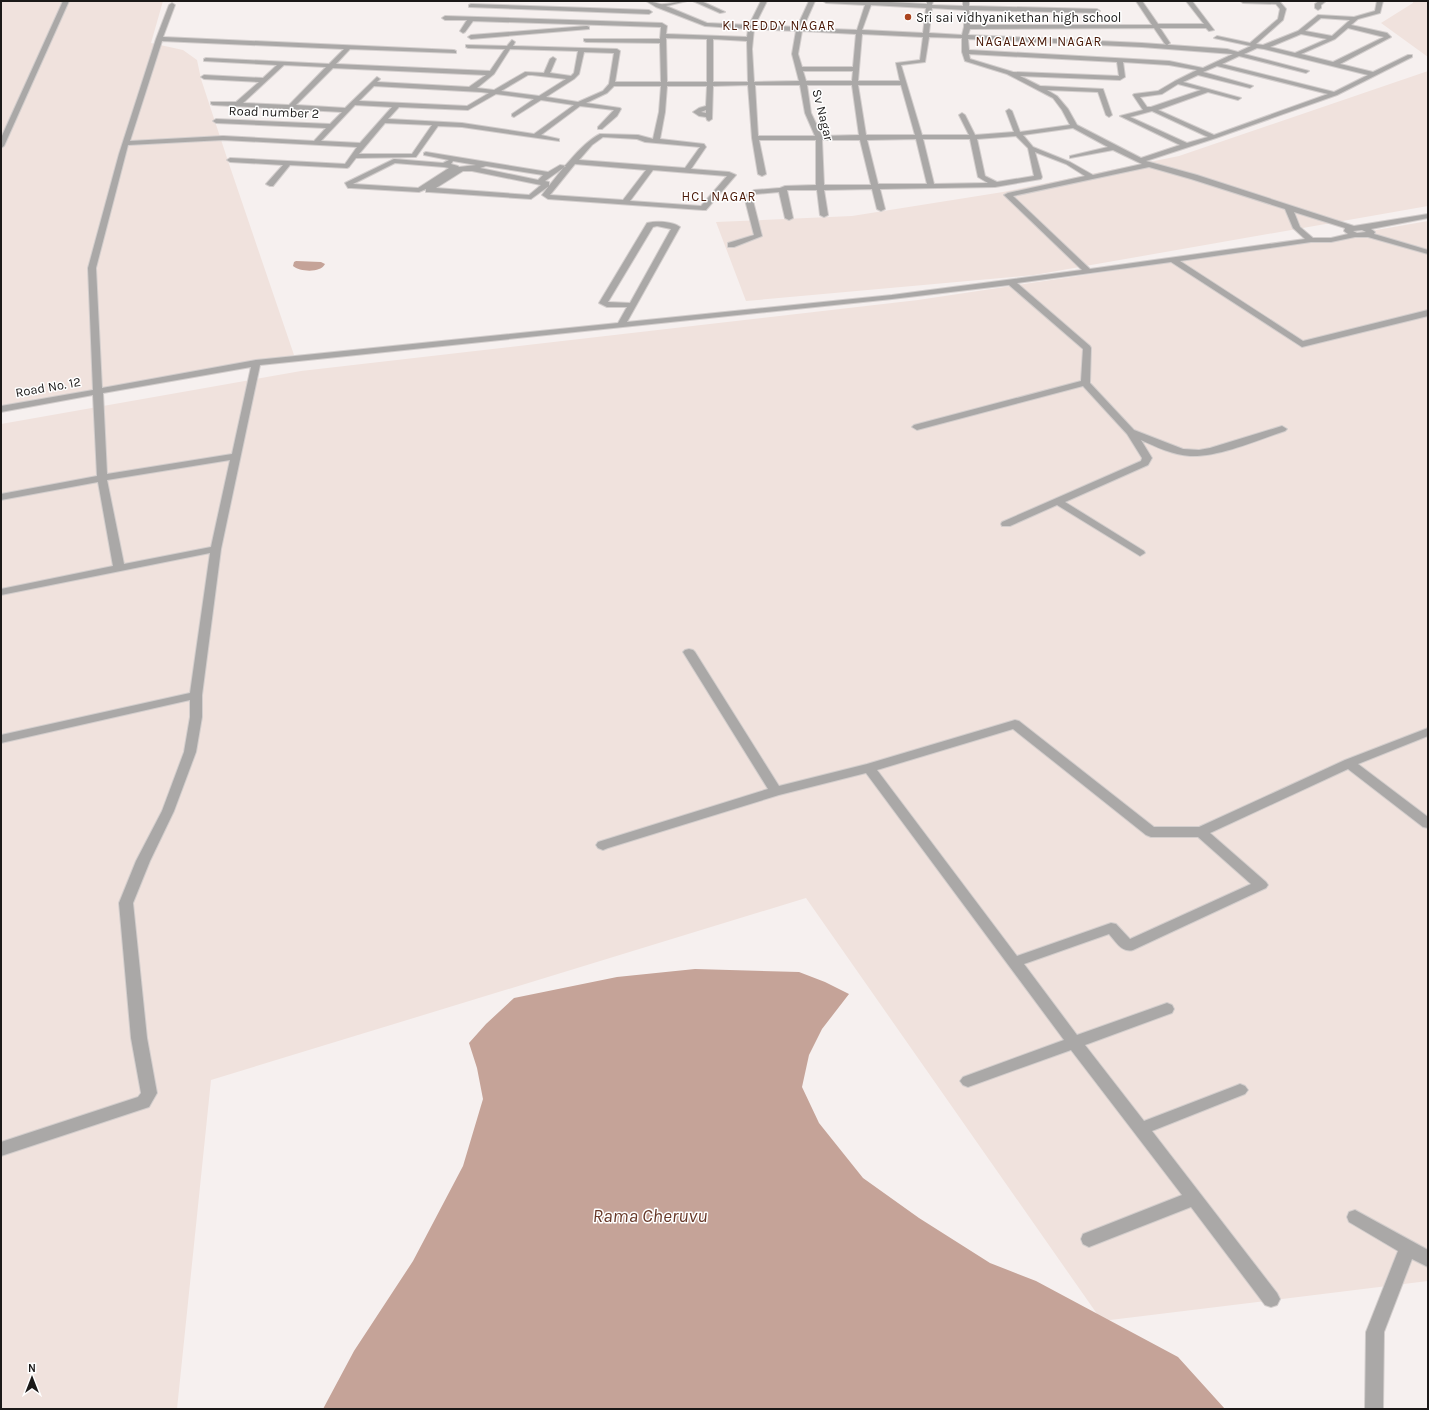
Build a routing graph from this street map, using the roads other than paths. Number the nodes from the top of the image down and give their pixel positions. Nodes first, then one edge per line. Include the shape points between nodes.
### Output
1 (66, 1) edge
2 (538, 1) edge
3 (649, 1) edge
4 (684, 1) edge
5 (696, 1) edge
6 (764, 1) edge
7 (812, 1) edge
8 (826, 1) edge
9 (1139, 1) edge
10 (1189, 1) edge
11 (1243, 1) edge
12 (1323, 1) edge
13 (1380, 1) edge
14 (869, 2) edge
15 (929, 3) edge
16 (172, 4) dead end
17 (966, 4) edge
18 (471, 6) dead end
19 (660, 6) junction
20 (533, 8) junction
21 (1318, 8) dead end
22 (637, 11) junction
23 (649, 12) dead end
24 (722, 12) dead end
25 (1100, 16) junction
26 (445, 18) dead end
27 (471, 18) junction
28 (1355, 19) junction
29 (526, 20) junction
30 (569, 22) junction
31 (637, 24) junction
32 (1156, 26) junction
33 (1208, 26) junction
34 (1348, 26) junction
35 (751, 27) junction
36 (967, 27) junction
37 (799, 29) junction
38 (573, 30) junction
39 (462, 31) dead end
40 (859, 32) junction
41 (1300, 32) junction
42 (516, 34) junction
43 (926, 35) junction
44 (965, 36) junction
45 (471, 37) dead end
46 (710, 38) junction
47 (1217, 38) junction
48 (1333, 38) junction
49 (662, 39) junction
50 (750, 39) junction
51 (159, 40) junction
52 (586, 40) dead end
53 (1167, 43) dead end
54 (1258, 45) junction
55 (468, 46) dead end
56 (349, 47) junction
57 (509, 47) junction
58 (582, 49) junction
59 (1227, 51) junction
60 (454, 52) dead end
61 (966, 52) junction
62 (1297, 54) junction
63 (1239, 55) junction
64 (1043, 56) junction
65 (1410, 56) dead end
66 (553, 59) dead end
67 (206, 60) dead end
68 (1120, 60) junction
69 (283, 63) junction
70 (1217, 64) junction
71 (1335, 64) junction
72 (333, 66) junction
73 (1044, 66) dead end
74 (1084, 67) junction
75 (387, 68) junction
76 (856, 68) junction
77 (799, 69) junction
78 (1306, 71) dead end
79 (1201, 72) junction
80 (492, 73) junction
81 (1009, 73) junction
82 (546, 74) junction
83 (1373, 74) junction
84 (204, 77) dead end
85 (1099, 77) junction
86 (572, 78) junction
87 (264, 80) junction
88 (1177, 82) junction
89 (710, 83) junction
90 (752, 83) junction
91 (803, 83) junction
92 (855, 83) junction
93 (904, 83) junction
94 (372, 84) junction
95 (612, 84) junction
96 (664, 84) junction
97 (1250, 86) dead end
98 (1038, 88) junction
99 (470, 90) junction
100 (1101, 90) junction
101 (1207, 90) junction
102 (497, 92) junction
103 (1335, 94) junction
104 (541, 97) junction
105 (1055, 97) junction
106 (1067, 97) dead end
107 (1238, 98) dead end
108 (214, 103) dead end
109 (355, 103) junction
110 (580, 103) junction
111 (238, 104) junction
112 (265, 105) junction
113 (397, 105) junction
114 (291, 107) junction
115 (709, 108) junction
116 (348, 110) junction
117 (1154, 110) junction
118 (1009, 111) dead end
119 (514, 115) dead end
120 (962, 115) dead end
121 (1109, 115) dead end
122 (216, 121) dead end
123 (384, 121) junction
124 (243, 123) junction
125 (436, 124) junction
126 (332, 126) junction
127 (1074, 126) junction
128 (600, 128) dead end
129 (1018, 134) junction
130 (535, 137) junction
131 (819, 137) junction
132 (973, 137) junction
133 (1214, 137) junction
134 (755, 138) junction
135 (863, 138) junction
136 (919, 138) junction
137 (557, 140) dead end
138 (656, 141) junction
139 (126, 143) junction
140 (315, 143) junction
141 (362, 145) junction
142 (1186, 145) junction
143 (1, 146) edge
144 (1031, 148) junction
145 (1114, 148) junction
146 (426, 154) dead end
147 (354, 156) junction
148 (412, 156) junction
149 (1072, 157) dead end
150 (230, 160) dead end
151 (1140, 161) junction
152 (574, 162) junction
153 (288, 163) junction
154 (447, 164) junction
155 (485, 164) junction
156 (1148, 164) junction
157 (562, 166) dead end
158 (475, 168) junction
159 (651, 168) junction
160 (687, 170) junction
161 (762, 174) dead end
162 (1092, 177) junction
163 (545, 178) junction
164 (1038, 178) junction
165 (559, 180) junction
166 (270, 184) dead end
167 (995, 185) junction
168 (1052, 185) junction
169 (931, 186) junction
170 (820, 187) junction
171 (877, 187) junction
172 (782, 190) junction
173 (1008, 195) junction
174 (625, 202) junction
175 (1288, 208) junction
176 (881, 209) dead end
177 (824, 215) dead end
178 (1428, 216) edge
179 (789, 218) dead end
180 (1428, 220) edge
181 (1402, 223) junction
182 (1351, 231) junction
183 (1367, 231) junction
184 (1313, 240) junction
185 (731, 245) dead end
186 (1428, 252) edge
187 (1173, 260) junction
188 (1088, 272) junction
189 (1012, 283) junction
190 (632, 305) junction
191 (1428, 313) edge
192 (622, 324) junction
193 (256, 363) junction
194 (1085, 383) junction
195 (99, 392) junction
196 (1, 409) edge
197 (917, 427) dead end
198 (1282, 428) dead end
199 (1131, 432) junction
200 (235, 456) junction
201 (102, 478) junction
202 (1, 497) edge
203 (1057, 501) junction
204 (1006, 524) dead end
205 (216, 548) junction
206 (1140, 553) dead end
207 (119, 568) junction
208 (1, 592) edge
209 (689, 652) dead end
210 (196, 695) junction
211 (1428, 732) edge
212 (1, 739) edge
213 (1349, 763) junction
214 (869, 768) junction
215 (776, 791) junction
216 (1428, 824) edge
217 (1201, 832) junction
218 (603, 845) dead end
219 (1015, 962) junction
220 (1167, 1009) dead end
221 (1074, 1042) junction
222 (968, 1081) dead end
223 (1240, 1090) dead end
224 (1140, 1129) junction
225 (1, 1149) edge
226 (1194, 1198) junction
227 (1355, 1217) dead end
228 (1089, 1239) dead end
229 (1408, 1248) junction
230 (1428, 1260) edge
231 (1271, 1299) dead end
232 (1374, 1409) edge

1 - 143 street
2 - 20 street
3 - 19 street
4 - 19 street
5 - 24 street
6 - 35 street
7 - 37 street, Sv Nagar
8 - 14 street
9 - 32 street
10 - 33 street
11 - 54 street via 1273,2 1278,3 1283,9 1281,19
12 - 21 street via 1318,4
13 - 28 street via 1378,12
14 - 15 street
14 - 40 street
15 - 17 street
15 - 43 street
16 - 51 street
17 - 25 street
17 - 36 street
18 - 20 street
19 - 22 street
19 - 35 street via 700,24
20 - 22 street
20 - 29 street
22 - 23 street
25 - 32 street
25 - 36 street
26 - 27 street
27 - 29 street
27 - 39 street
28 - 34 street
28 - 41 street via 1320,16
29 - 30 street
29 - 42 street
30 - 31 street
30 - 38 street
31 - 38 street
31 - 49 street via 664,26
32 - 33 street
32 - 53 street
33 - 47 street
34 - 48 street
34 - 71 street via 1385,34 1388,37
35 - 37 street
35 - 50 street
36 - 44 street
37 - 40 street
37 - 77 street, Sv Nagar via 795,54
38 - 42 street
40 - 43 street
40 - 76 street
41 - 48 street
41 - 54 street
42 - 45 street
42 - 57 street
43 - 44 street
43 - 93 street via 923,61 898,64
44 - 59 street
44 - 61 street
46 - 49 street
46 - 50 street
46 - 89 street
47 - 54 street
47 - 59 street
48 - 62 street
49 - 52 street
49 - 96 street
50 - 90 street
51 - 56 street via 234,45
51 - 139 street
54 - 62 street
54 - 63 street
55 - 57 street
56 - 60 street
56 - 72 street
57 - 58 street
57 - 80 street
58 - 86 street via 577,73
58 - 95 street via 617,51
59 - 63 street
61 - 64 street
61 - 81 street via 968,62
62 - 71 street
63 - 70 street
63 - 78 street
64 - 73 street
64 - 74 street
65 - 83 street
66 - 82 street
67 - 69 street via 222,58
68 - 74 street
68 - 79 street via 1133,58 1169,63
68 - 85 street via 1121,78
69 - 72 street
69 - 87 street
70 - 79 street
70 - 103 street
71 - 83 street
72 - 75 street
72 - 114 street
74 - 81 street
74 - 85 street
75 - 80 street
75 - 94 street
76 - 77 street
76 - 92 street
77 - 91 street, Sv Nagar
79 - 88 street
79 - 97 street
80 - 99 street
81 - 98 street
82 - 86 street
82 - 102 street via 527,73
83 - 103 street
84 - 87 street
85 - 100 street
86 - 104 street
87 - 111 street
88 - 101 street
88 - 117 street via 1160,93 1136,95 1145,108
89 - 90 street
89 - 96 street
89 - 115 street
90 - 91 street
90 - 134 street
91 - 92 street
91 - 131 street, Sv Nagar via 808,113
92 - 93 street
92 - 135 street
93 - 136 street
94 - 99 street
94 - 109 street
95 - 96 street
95 - 110 street via 605,92
96 - 138 street
98 - 100 street
98 - 105 street
99 - 102 street
100 - 121 street
101 - 107 street
101 - 117 street via 1184,101
102 - 104 street
102 - 113 street via 468,108
103 - 133 street
104 - 110 street
104 - 119 street
105 - 106 street
105 - 127 street
108 - 111 street
109 - 113 street
109 - 116 street
110 - 128 street via 618,109
110 - 130 street
111 - 112 street
112 - 114 street
112 - 124 street
113 - 123 street
114 - 116 street
115 - 115 street via 696,110 696,112 709,117
116 - 126 street
117 - 133 street
117 - 142 street via 1123,116
118 - 129 street
120 - 132 street
122 - 124 street, Road number 2
123 - 125 street
123 - 141 street
124 - 126 street, Road number 2
125 - 130 street via 462,125
125 - 148 street
126 - 140 street
127 - 129 street
127 - 145 street
129 - 132 street
129 - 144 street
130 - 137 street
131 - 134 street
131 - 135 street
131 - 170 street, Sv Nagar
132 - 136 street
132 - 167 street via 982,177
133 - 142 street
134 - 161 street
135 - 136 street
135 - 171 street
136 - 169 street
138 - 152 street via 638,137 599,135
138 - 160 street via 702,146
139 - 140 street via 223,138
139 - 195 street via 92,268
140 - 141 street
141 - 147 street
142 - 151 street
144 - 162 street via 1068,163
144 - 164 street
145 - 149 street
145 - 151 street
146 - 155 street
147 - 148 street
147 - 153 street via 347,166
148 - 154 street
150 - 153 street
151 - 156 street
152 - 159 street
152 - 165 street
153 - 166 street
154 - 154 street via 456,167 419,190 351,186 349,183 394,161
154 - 158 street
155 - 158 street
155 - 163 street
156 - 162 street
156 - 175 street
157 - 163 street
158 - 163 street
158 - 163 street via 461,169 429,190 531,197 546,184
159 - 160 street
159 - 174 street
160 - 174 street via 732,175 702,208
162 - 168 street
163 - 165 street
164 - 167 street
164 - 168 street
165 - 174 street via 546,195 548,197
167 - 169 street
167 - 173 street
168 - 173 street
169 - 171 street
170 - 171 street
170 - 172 street
170 - 177 street, Sv Nagar
171 - 176 street
172 - 179 street
172 - 185 street via 754,192 748,196 758,236
173 - 188 street
175 - 182 street
175 - 184 street via 1297,228
178 - 181 street
180 - 181 street
181 - 183 street
182 - 183 street
182 - 184 street, Road No. 12 via 1332,240
183 - 186 street
184 - 187 street, Road No. 12
187 - 188 street, Road No. 12
187 - 191 street via 1302,344
188 - 189 street, Road No. 12
189 - 192 street, Road No. 12
189 - 194 street via 1087,348
190 - 190 street via 602,303 650,225 676,227
190 - 192 street
192 - 193 street, Road No. 12
193 - 195 street, Road No. 12
193 - 200 street
194 - 197 street
194 - 199 street
195 - 196 street, Road No. 12
195 - 201 street
198 - 199 street via 1203,453 1178,451
199 - 203 street via 1147,458 1145,463
200 - 201 street
200 - 205 street
201 - 202 street
201 - 207 street
203 - 204 street
203 - 206 street
205 - 207 street
205 - 210 street
207 - 208 street
209 - 215 street
210 - 212 street
210 - 225 street via 196,717 190,752 168,810 126,903 139,1038 148,1096 143,1102
211 - 213 street
213 - 216 street
213 - 217 street
214 - 215 street
214 - 217 street via 1015,724 1152,832
214 - 219 street
215 - 218 street
217 - 219 street via 1261,885 1128,946 1111,928
219 - 221 street
220 - 221 street
221 - 222 street
221 - 224 street
223 - 224 street
224 - 226 street
226 - 228 street
226 - 231 street
227 - 229 street
229 - 230 street
229 - 232 street via 1376,1332

